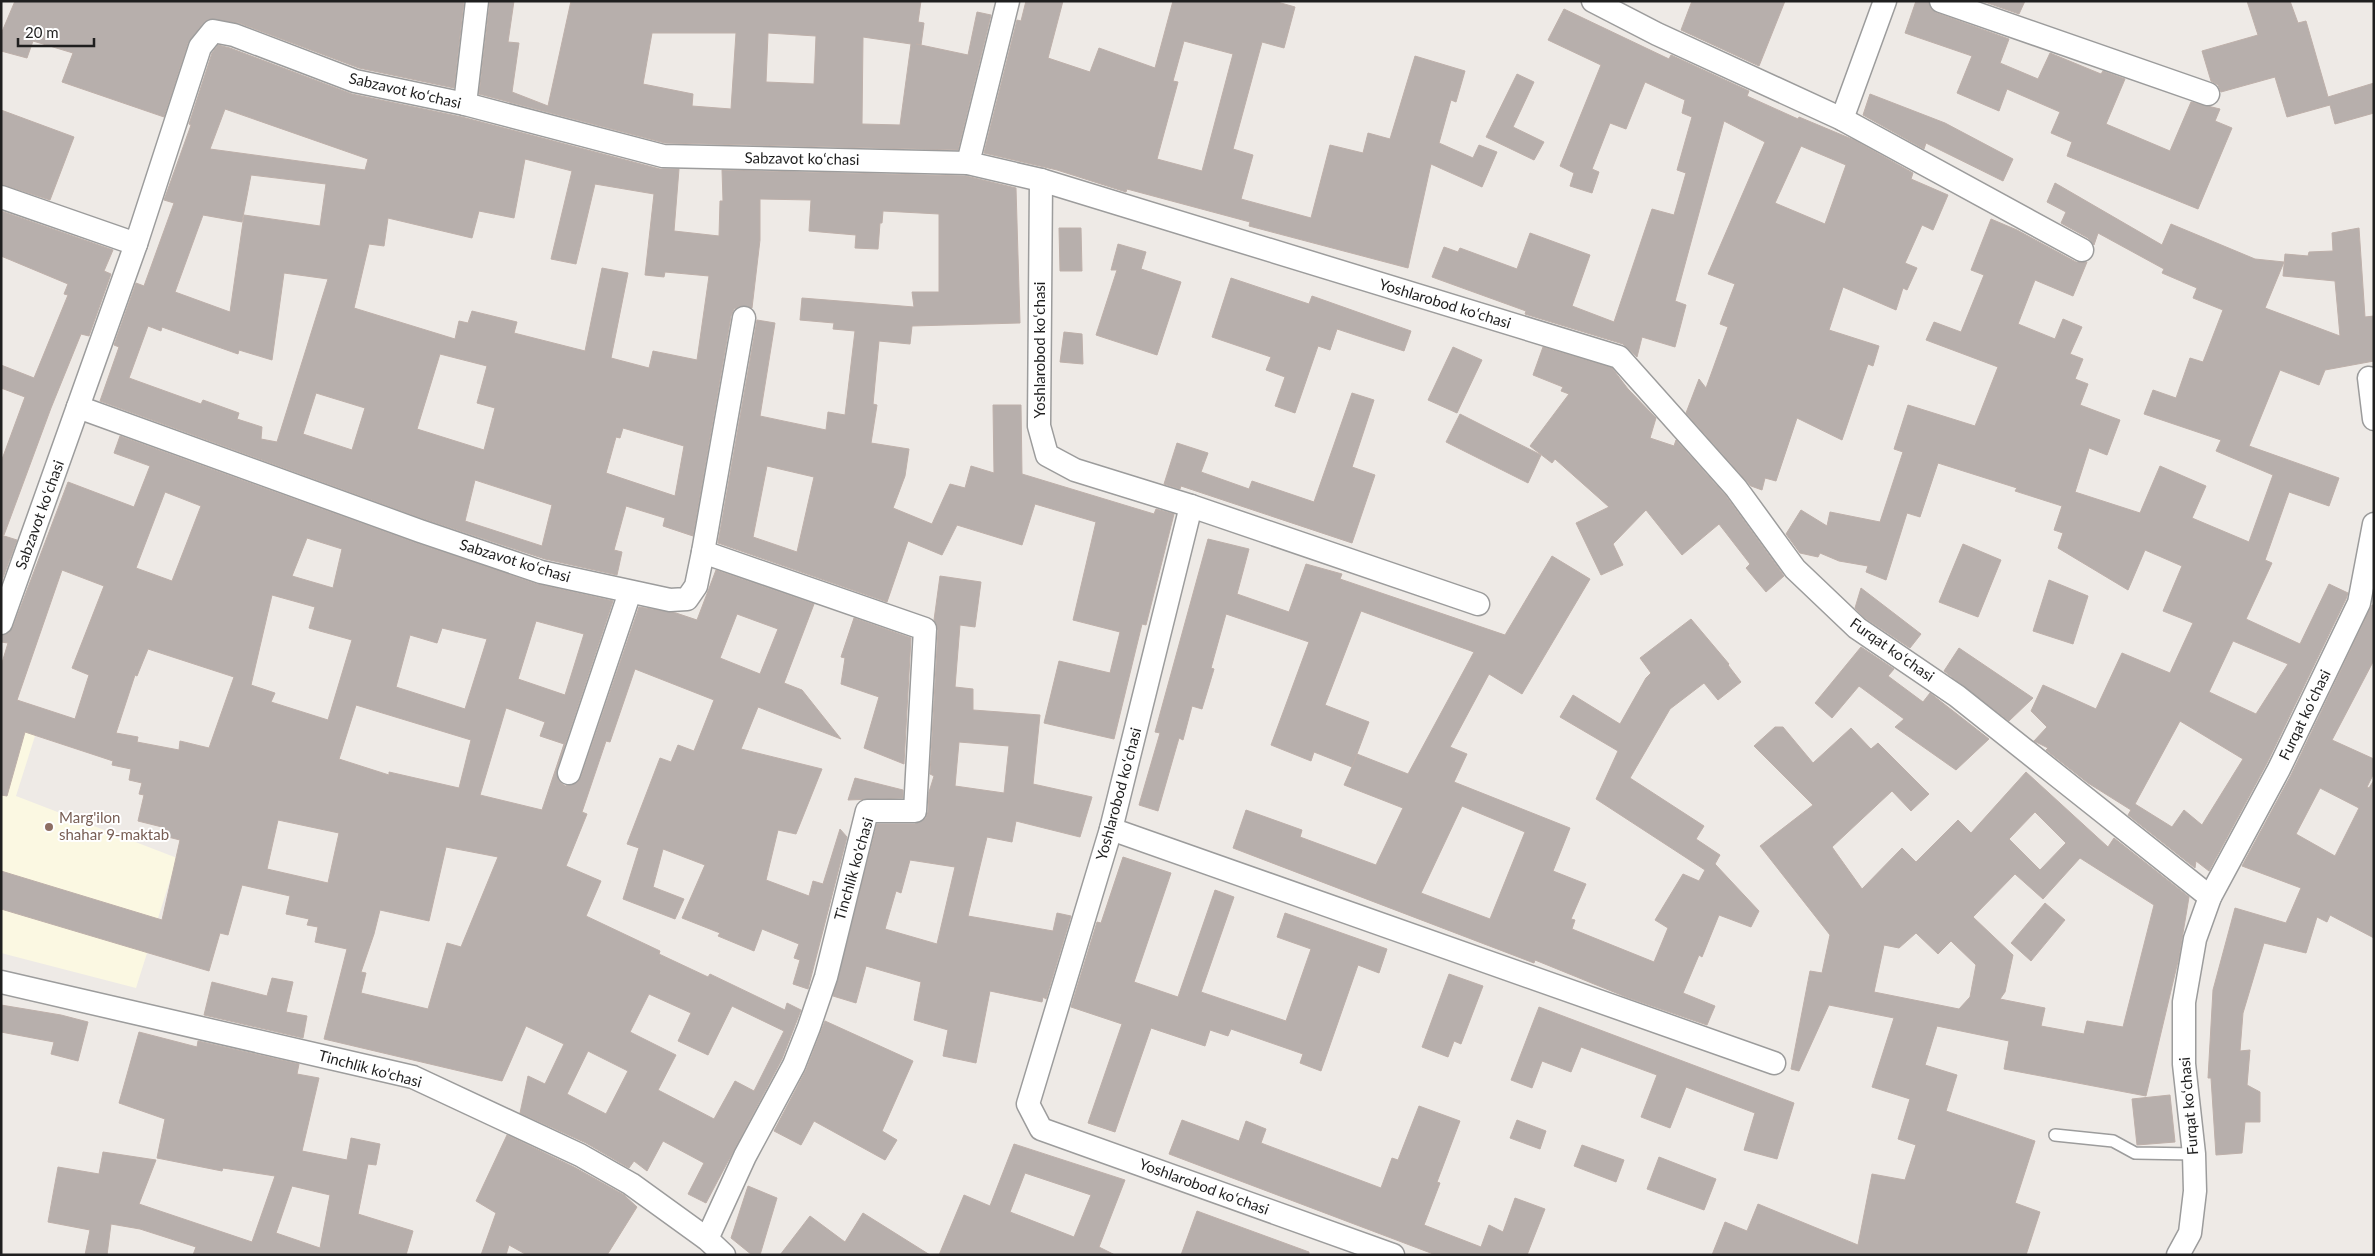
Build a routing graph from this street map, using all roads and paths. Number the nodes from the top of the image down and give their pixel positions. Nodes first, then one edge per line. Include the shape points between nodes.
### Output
1 (477, 1) edge
2 (1008, 1) edge
3 (1593, 1) edge
4 (1885, 1) edge
5 (1941, 1) edge
6 (2208, 94) dead end
7 (465, 104) junction
8 (1842, 119) junction
9 (968, 164) junction
10 (1041, 180) junction
11 (1, 197) edge
12 (136, 244) junction
13 (2082, 250) dead end
14 (744, 318) dead end
15 (1618, 357) joint
16 (2369, 378) dead end
17 (78, 407) junction
18 (2374, 419) edge
19 (1191, 506) junction
20 (2374, 524) edge
21 (703, 552) junction
22 (630, 592) junction
23 (1478, 604) dead end
24 (2366, 605) edge
25 (1, 623) edge
26 (569, 773) dead end
27 (1112, 829) junction
28 (2210, 897) junction
29 (1, 982) edge
30 (1774, 1063) dead end
31 (2054, 1135) dead end
32 (2194, 1154) junction
33 (707, 1239) junction
34 (724, 1255) edge
35 (1393, 1255) edge
36 (2178, 1255) edge

1 - 7 street
2 - 9 street
3 - 8 street
4 - 8 street
5 - 6 street
7 - 9 street, Sabzavot koʻchasi via 663,156
7 - 12 street, Sabzavot koʻchasi via 355,81 234,35 213,31 200,47
8 - 13 street
9 - 10 street, Yoshlarobod koʻchasi
10 - 15 street, Yoshlarobod koʻchasi
10 - 19 street, Yoshlarobod koʻchasi via 1040,426 1047,455 1075,470
11 - 12 street
12 - 17 street, Sabzavot koʻchasi
14 - 21 street, Sabzavot koʻchasi
15 - 28 street, Furqat koʻchasi via 1736,488 1795,569 1857,628 1957,696
16 - 18 street
17 - 22 street, Sabzavot koʻchasi via 540,572
17 - 25 street, Sabzavot koʻchasi
19 - 23 street
19 - 27 street, Yoshlarobod koʻchasi
20 - 24 street, Furqat koʻchasi
21 - 22 street, Sabzavot koʻchasi via 696,586 687,599 670,600
21 - 33 street, Tinchlik ko'chasi via 924,629 914,811 867,812 826,977 809,1027 794,1065 744,1156
22 - 26 street
24 - 28 street, Furqat koʻchasi
27 - 30 street
27 - 35 street, Yoshlarobod koʻchasi via 1028,1104 1041,1129
28 - 32 street, Furqat koʻchasi via 2195,939 2184,1002 2184,1064
29 - 33 street, Tinchlik ko'chasi via 412,1077 580,1155 631,1184
31 - 32 lane via 2113,1141 2135,1153
32 - 36 street, Furqat koʻchasi via 2195,1191 2190,1233
33 - 34 street, Tinchlik ko'chasi

